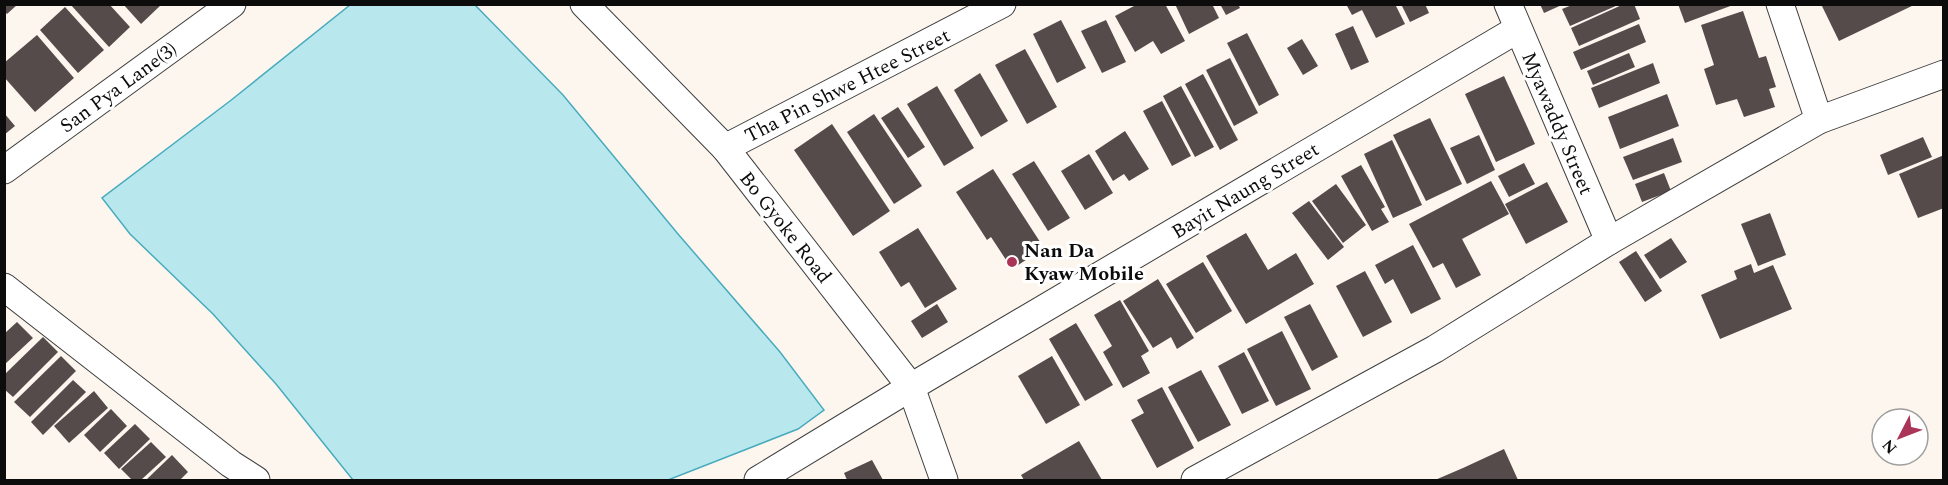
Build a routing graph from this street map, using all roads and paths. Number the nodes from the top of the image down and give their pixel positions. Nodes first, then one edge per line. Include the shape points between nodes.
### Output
1 (232, 4) edge
2 (584, 4) edge
3 (1002, 4) edge
4 (1780, 4) edge
5 (1513, 17) edge
6 (1944, 74) edge
7 (1819, 120) junction
8 (725, 148) junction
9 (4, 170) edge
10 (1609, 241) junction
11 (4, 287) edge
12 (911, 387) junction
13 (256, 480) edge
14 (758, 480) edge
15 (944, 480) edge
16 (1195, 480) edge

1 - 9 street, San Pya Lane(3)
2 - 8 street, Bo Gyoke Road
3 - 8 street, Tha Pin Shwe Htee Street
4 - 7 street
5 - 10 street, Myawaddy Street
5 - 12 street, Bayit Naung Street
6 - 7 street
7 - 10 street
8 - 12 street, Bo Gyoke Road
10 - 16 street via 1435,349
11 - 13 street
12 - 14 street, Bayit Naung Street
12 - 15 street, Bo Gyoke Road

